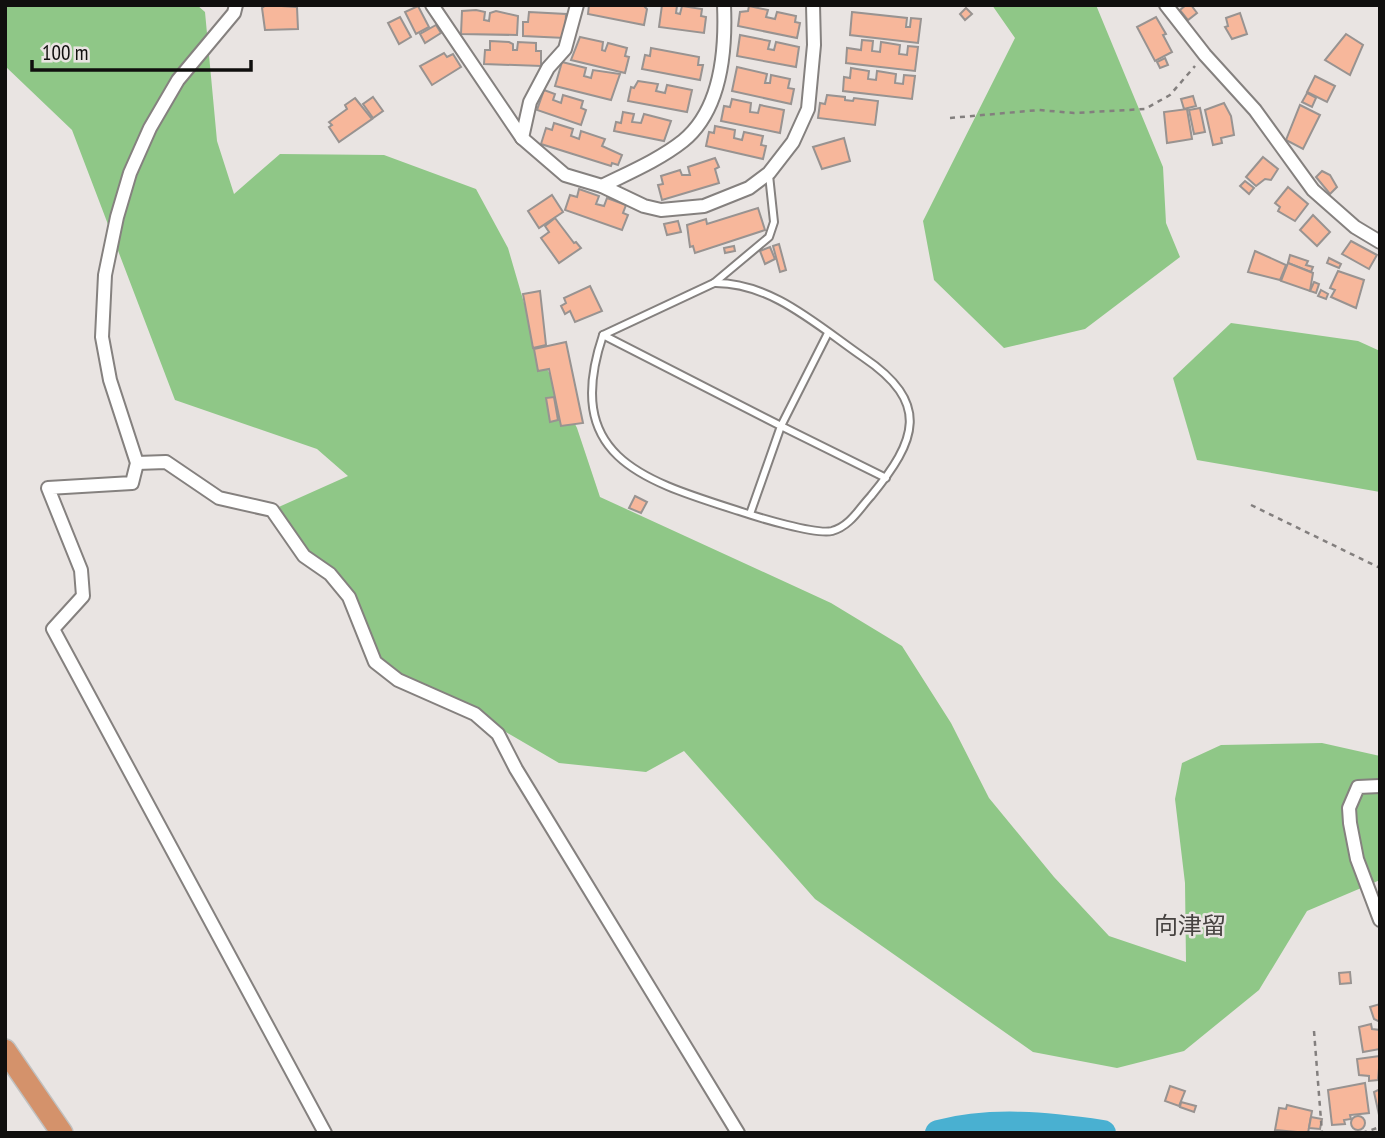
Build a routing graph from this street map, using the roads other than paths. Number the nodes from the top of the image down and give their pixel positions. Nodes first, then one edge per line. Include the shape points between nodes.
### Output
1 (236, 5) edge
2 (432, 5) edge
3 (577, 5) edge
4 (724, 5) edge
5 (813, 5) edge
6 (1166, 5) edge
7 (522, 138) junction
8 (769, 173) junction
9 (602, 186) junction
10 (1380, 242) edge
11 (714, 283) junction
12 (828, 333) junction
13 (603, 335) junction
14 (781, 426) junction
15 (136, 463) junction
16 (886, 478) junction
17 (750, 514) junction
18 (1380, 786) edge
19 (1380, 920) edge
20 (5, 1050) edge
21 (62, 1133) edge
22 (325, 1133) edge
23 (738, 1133) edge

1 - 15 street via 178,80 150,128 117,217 105,275 102,337
2 - 7 street
3 - 7 street via 565,49 548,68 530,102
4 - 9 street via 723,54 703,117 684,141
5 - 8 street via 808,109 793,142
6 - 10 street via 1255,110 1313,190
7 - 9 street via 565,175
8 - 9 street via 749,188 704,206 644,206
8 - 11 lane via 774,222 769,237
11 - 12 lane via 758,289
11 - 13 lane
12 - 14 lane
12 - 16 lane via 895,382 910,416 908,443
13 - 14 lane
13 - 17 lane via 590,397 596,427 615,456 665,485
14 - 16 lane
14 - 17 lane
15 - 22 street via 132,483 48,488 81,570 83,596 53,629
15 - 23 street via 166,462 219,498 272,510 304,556 330,574 349,597 375,662 398,680 475,713 498,734
16 - 17 lane via 845,526 829,532
18 - 19 street via 1358,788 1349,808 1357,859
20 - 21 highway

